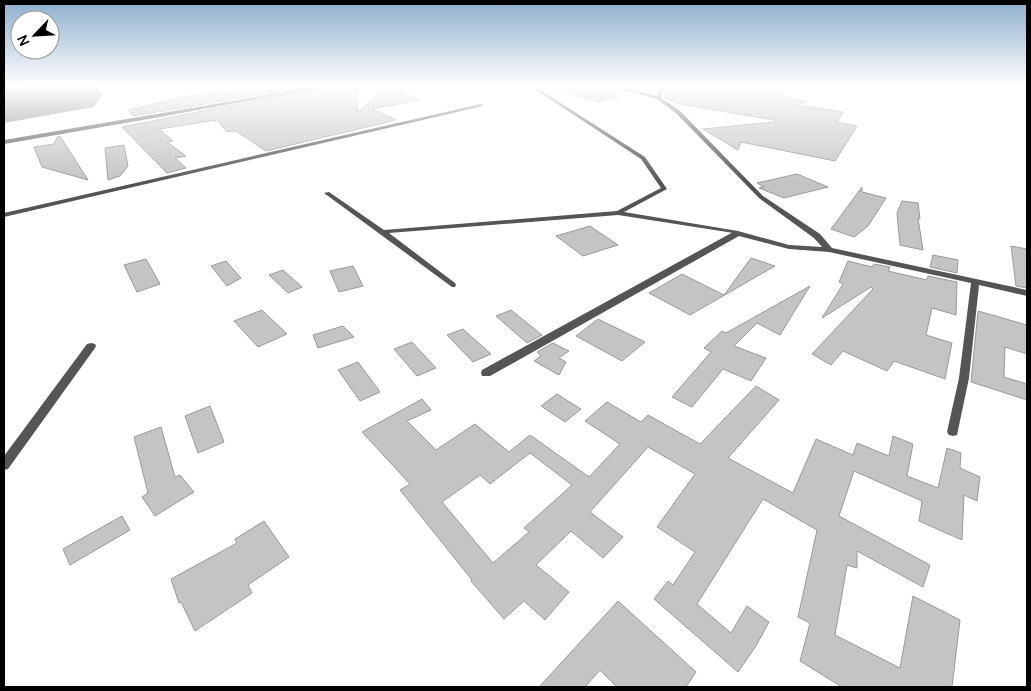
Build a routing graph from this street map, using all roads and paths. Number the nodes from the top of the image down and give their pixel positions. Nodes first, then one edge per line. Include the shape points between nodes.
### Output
1 (147, 118) edge
2 (424, 118) edge
3 (582, 118) edge
4 (684, 118) edge
5 (4, 142) edge
6 (327, 193) dead end
7 (618, 213) junction
8 (4, 215) edge
9 (383, 232) junction
10 (738, 233) junction
11 (829, 250) junction
12 (975, 282) junction
13 (452, 284) dead end
14 (1027, 293) edge
15 (91, 346) dead end
16 (486, 374) dead end
17 (953, 432) dead end
18 (4, 465) edge

1 - 5 street
2 - 8 street
3 - 7 lane via 643,158 664,190
4 - 11 street via 761,197 817,236
6 - 9 lane
7 - 9 lane
7 - 10 lane
9 - 13 lane
10 - 11 street via 789,247
10 - 16 street
11 - 12 street
12 - 14 street
12 - 17 street via 964,378
15 - 18 street

